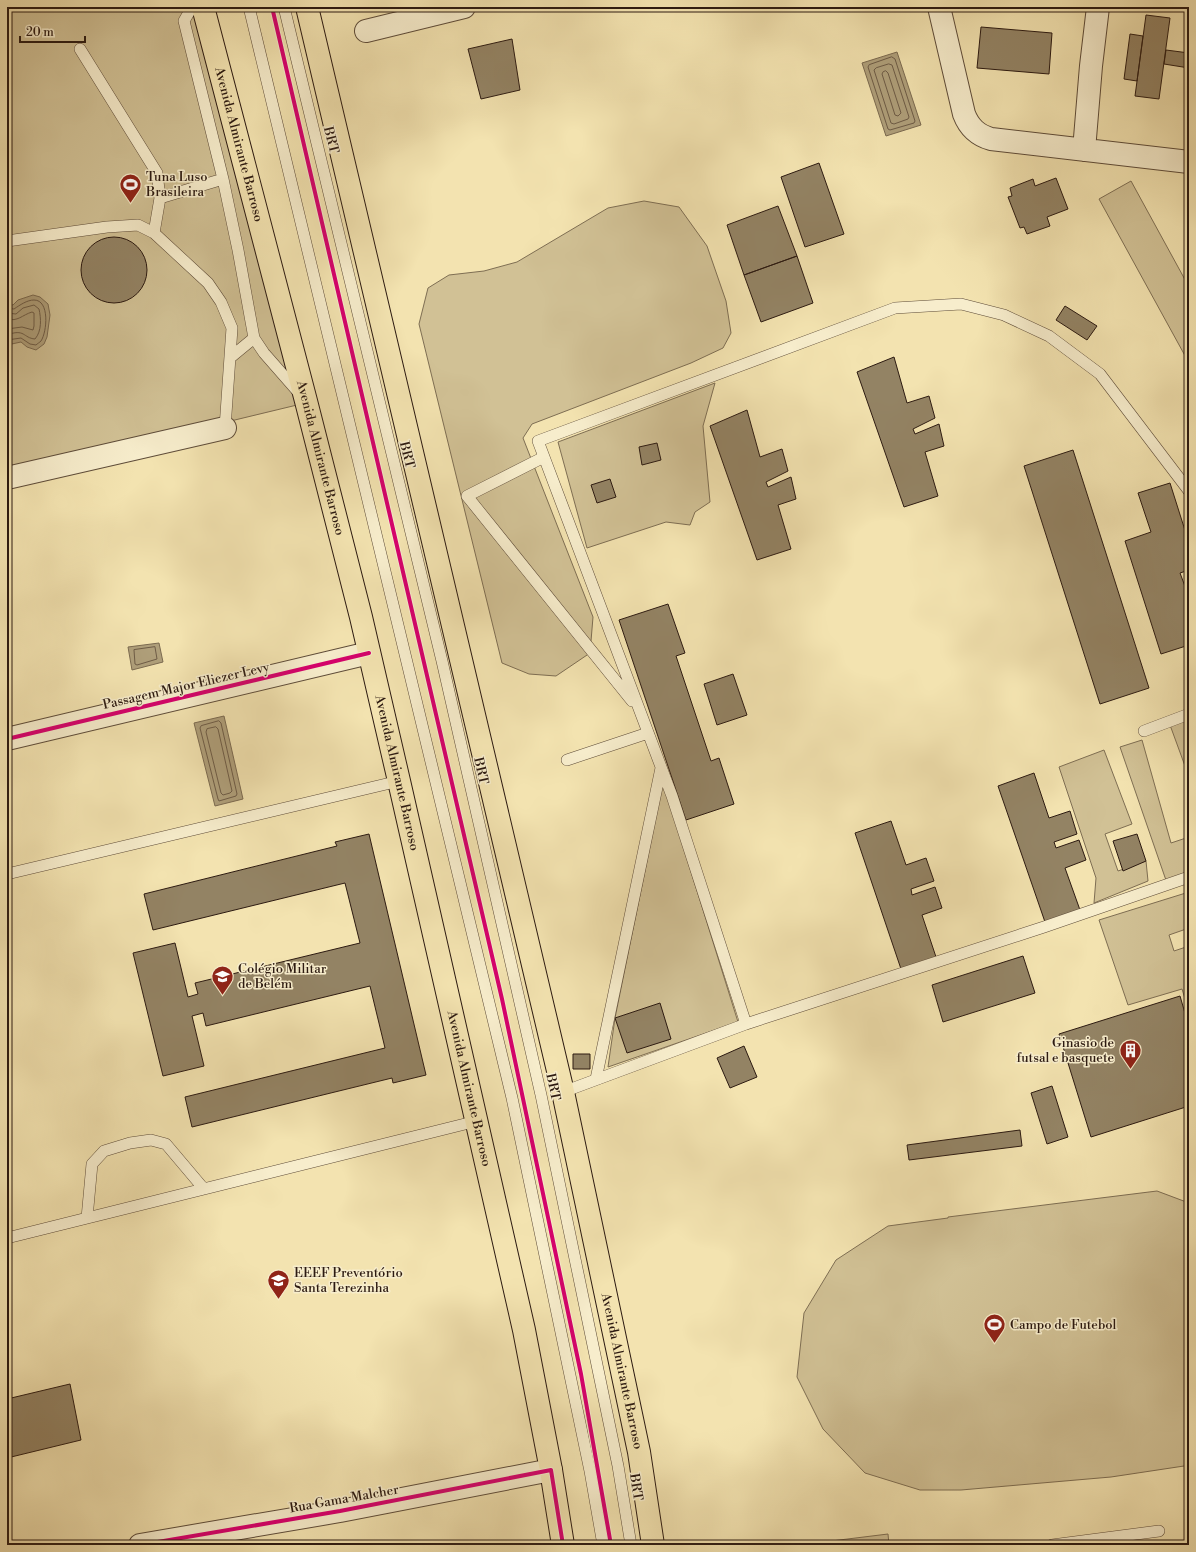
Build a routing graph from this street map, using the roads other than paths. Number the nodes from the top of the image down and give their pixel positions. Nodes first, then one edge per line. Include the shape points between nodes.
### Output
1 (192, 7) edge
2 (203, 7) edge
3 (249, 7) edge
4 (284, 7) edge
5 (307, 7) edge
6 (464, 7) edge
7 (939, 7) edge
8 (1098, 7) edge
9 (366, 31) dead end
10 (80, 49) dead end
11 (1084, 150) junction
12 (1189, 162) edge
13 (223, 179) junction
14 (160, 198) junction
15 (154, 233) junction
16 (7, 241) edge
17 (254, 338) junction
18 (231, 357) junction
19 (306, 401) junction
20 (224, 428) joint
21 (544, 457) junction
22 (7, 478) edge
23 (1189, 491) edge
24 (369, 653) junction
25 (639, 710) junction
26 (1189, 714) edge
27 (1144, 731) dead end
28 (648, 733) junction
29 (7, 739) edge
30 (567, 760) dead end
31 (661, 768) junction
32 (400, 781) junction
33 (7, 874) edge
34 (1189, 877) edge
35 (746, 1024) junction
36 (596, 1080) junction
37 (563, 1092) junction
38 (477, 1121) junction
39 (204, 1189) junction
40 (87, 1218) junction
41 (7, 1238) edge
42 (551, 1470) junction
43 (1159, 1531) dead end
44 (140, 1545) edge
45 (563, 1545) edge
46 (603, 1545) edge
47 (631, 1545) edge
48 (653, 1545) edge
49 (1052, 1545) edge

1 - 13 lane via 184,21
2 - 19 highway, Avenida Almirante Barroso
3 - 46 lane via 512,1098 590,1471
4 - 47 lane, BRT via 442,661 541,1095 618,1466
5 - 37 highway, Avenida Almirante Barroso
6 - 9 street
7 - 11 street via 964,114 976,133 991,139
8 - 11 street
10 - 14 lane via 157,173
11 - 12 street
13 - 14 lane
13 - 17 lane
14 - 15 lane
15 - 16 lane via 138,225
15 - 18 lane via 208,283 221,302 232,328
17 - 18 lane
17 - 19 lane
18 - 20 lane
19 - 24 highway, Avenida Almirante Barroso
20 - 22 street
21 - 23 lane via 538,441 887,310 960,304 1004,315 1049,336 1100,374
21 - 25 lane
21 - 25 lane via 467,496
24 - 29 street, Passagem Major Eliezer Levy
24 - 32 highway, Avenida Almirante Barroso
25 - 28 lane
26 - 27 lane
28 - 30 lane
28 - 31 lane
31 - 35 lane
31 - 36 lane
32 - 33 lane
32 - 38 highway, Avenida Almirante Barroso
34 - 35 lane
35 - 36 lane
36 - 37 lane
37 - 48 highway, Avenida Almirante Barroso via 639,1452
38 - 39 lane
38 - 42 highway, Avenida Almirante Barroso via 524,1330
39 - 40 lane
39 - 40 lane via 166,1144 151,1140 130,1143 104,1151 92,1164
40 - 41 lane
42 - 44 street, Rua Gama Malcher via 340,1511
42 - 45 highway, Avenida Almirante Barroso
43 - 49 lane

